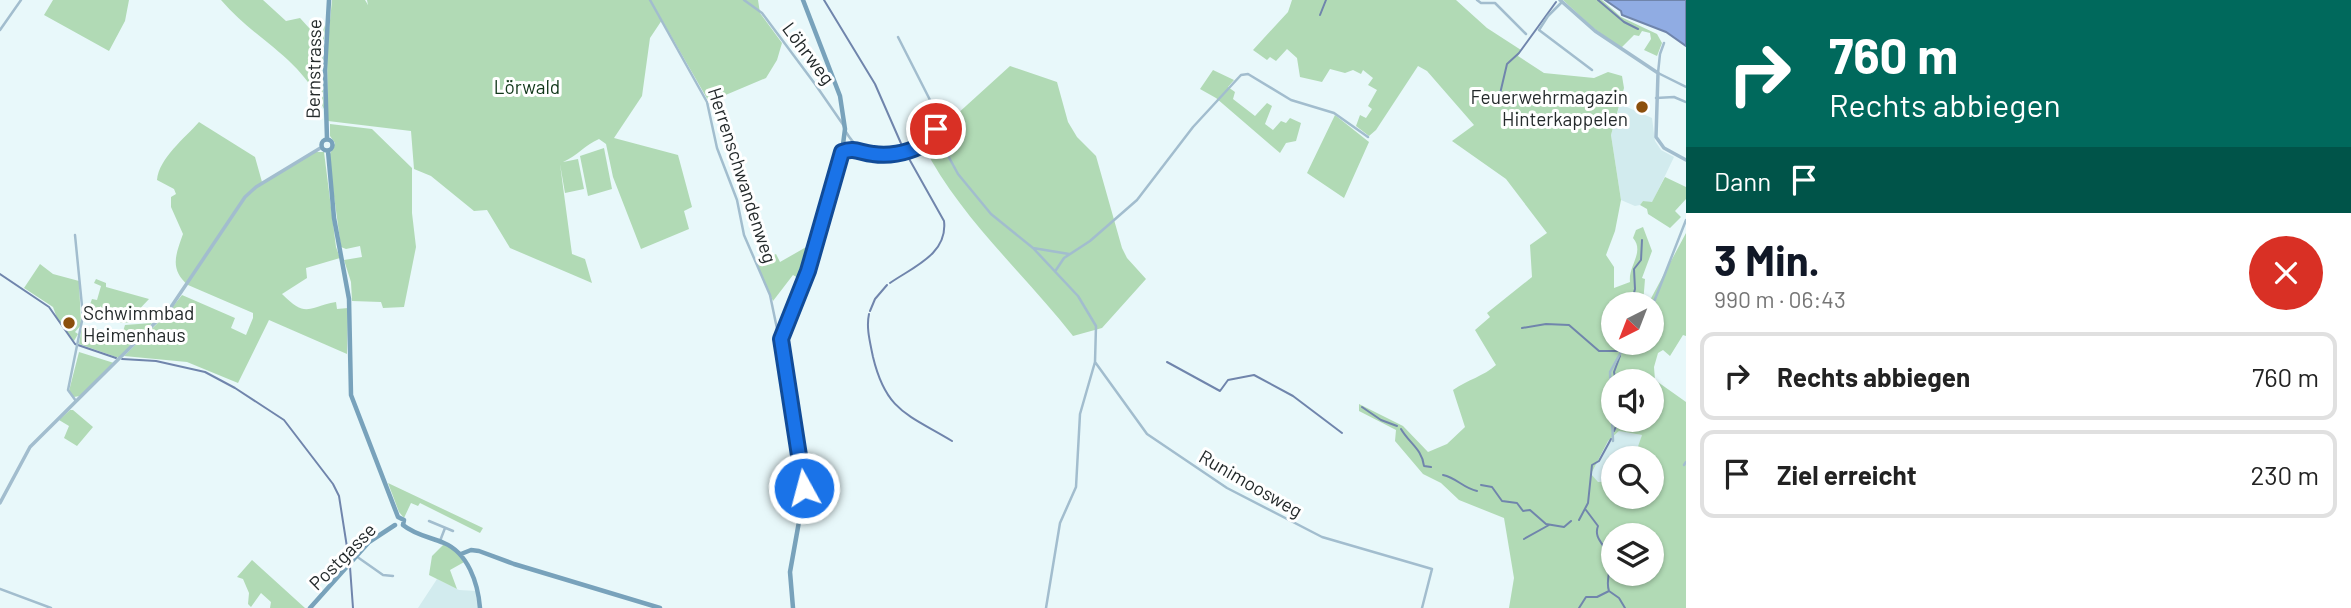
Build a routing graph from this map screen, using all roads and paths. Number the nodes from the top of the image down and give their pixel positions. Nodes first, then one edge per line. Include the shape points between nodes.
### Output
1 (21, 0) edge
2 (329, 0) edge
3 (650, 0) edge
4 (744, 0) edge
5 (803, 0) edge
6 (1477, 0) edge
7 (1561, 1) edge
8 (0, 30) edge
9 (1526, 34) dead end
10 (898, 37) dead end
11 (1664, 43) dead end
12 (1592, 70) dead end
13 (1658, 74) junction
14 (1686, 87) edge
15 (1656, 98) junction
16 (1686, 102) edge
17 (845, 130) junction
18 (936, 131) junction
19 (1368, 137) dead end
20 (327, 139) junction
21 (921, 146) junction
22 (322, 147) junction
23 (857, 149) junction
24 (328, 151) junction
25 (842, 152) junction
26 (945, 154) junction
27 (1686, 160) edge
28 (1686, 220) edge
29 (75, 235) dead end
30 (1033, 248) junction
31 (1069, 254) junction
32 (1056, 270) junction
33 (1658, 292) edge
34 (776, 328) junction
35 (784, 329) junction
36 (780, 343) junction
37 (1618, 355) edge
38 (1095, 362) junction
39 (76, 401) junction
40 (1613, 441) dead end
41 (0, 503) edge
42 (398, 517) junction
43 (429, 521) dead end
44 (395, 525) junction
45 (403, 525) junction
46 (446, 528) junction
47 (453, 531) dead end
48 (440, 542) junction
49 (461, 554) junction
50 (356, 556) junction
51 (393, 576) dead end
52 (0, 589) edge
53 (51, 608) edge
54 (310, 608) edge
55 (480, 608) edge
56 (660, 608) edge
57 (793, 608) edge
58 (1046, 608) edge
59 (1422, 608) edge

1 - 8 street
2 - 20 main road, Bernstrasse
3 - 34 street, Herrenschwandenweg via 707,102 744,235 770,295
4 - 17 street, Löhrweg via 761,13
5 - 17 main road via 840,96
6 - 9 street via 1495,3
7 - 12 street via 1539,30
7 - 13 street via 1595,32
10 - 18 street via 930,100
11 - 13 street
13 - 14 street
13 - 15 street
15 - 16 street
15 - 27 street via 1658,141
17 - 23 street, Löhrweg
17 - 25 main road
18 - 21 street
18 - 26 street
19 - 31 street via 1334,113 1283,96 1245,73 1199,119 1137,200
20 - 22 main road
20 - 24 main road, Bernstrasse via 333,144
21 - 23 street via 874,154
21 - 26 street
22 - 24 main road
22 - 39 street via 249,193 176,301
23 - 25 street
24 - 42 main road via 334,218 348,288 353,402
25 - 35 main road via 808,271
26 - 30 street via 991,214
28 - 33 street
29 - 39 street via 83,311 68,390
30 - 31 street
30 - 32 street
31 - 32 street
32 - 38 street via 1094,321
34 - 35 street
34 - 36 street, Herrenschwandenweg
35 - 36 main road
36 - 57 main road via 804,488 790,572
37 - 40 street via 1609,378
38 - 58 street via 1080,414 1076,487 1060,523
38 - 59 street, Runimoosweg via 1147,433 1227,488 1322,537 1432,569
39 - 41 street via 26,452
42 - 44 main road
42 - 45 main road
43 - 46 street
44 - 45 main road
44 - 50 main road, Postgasse
45 - 48 main road
46 - 47 street
46 - 48 street
48 - 49 main road
49 - 55 main road
49 - 56 main road via 475,550
50 - 51 street via 383,575
50 - 54 main road, Postgasse
52 - 53 street

